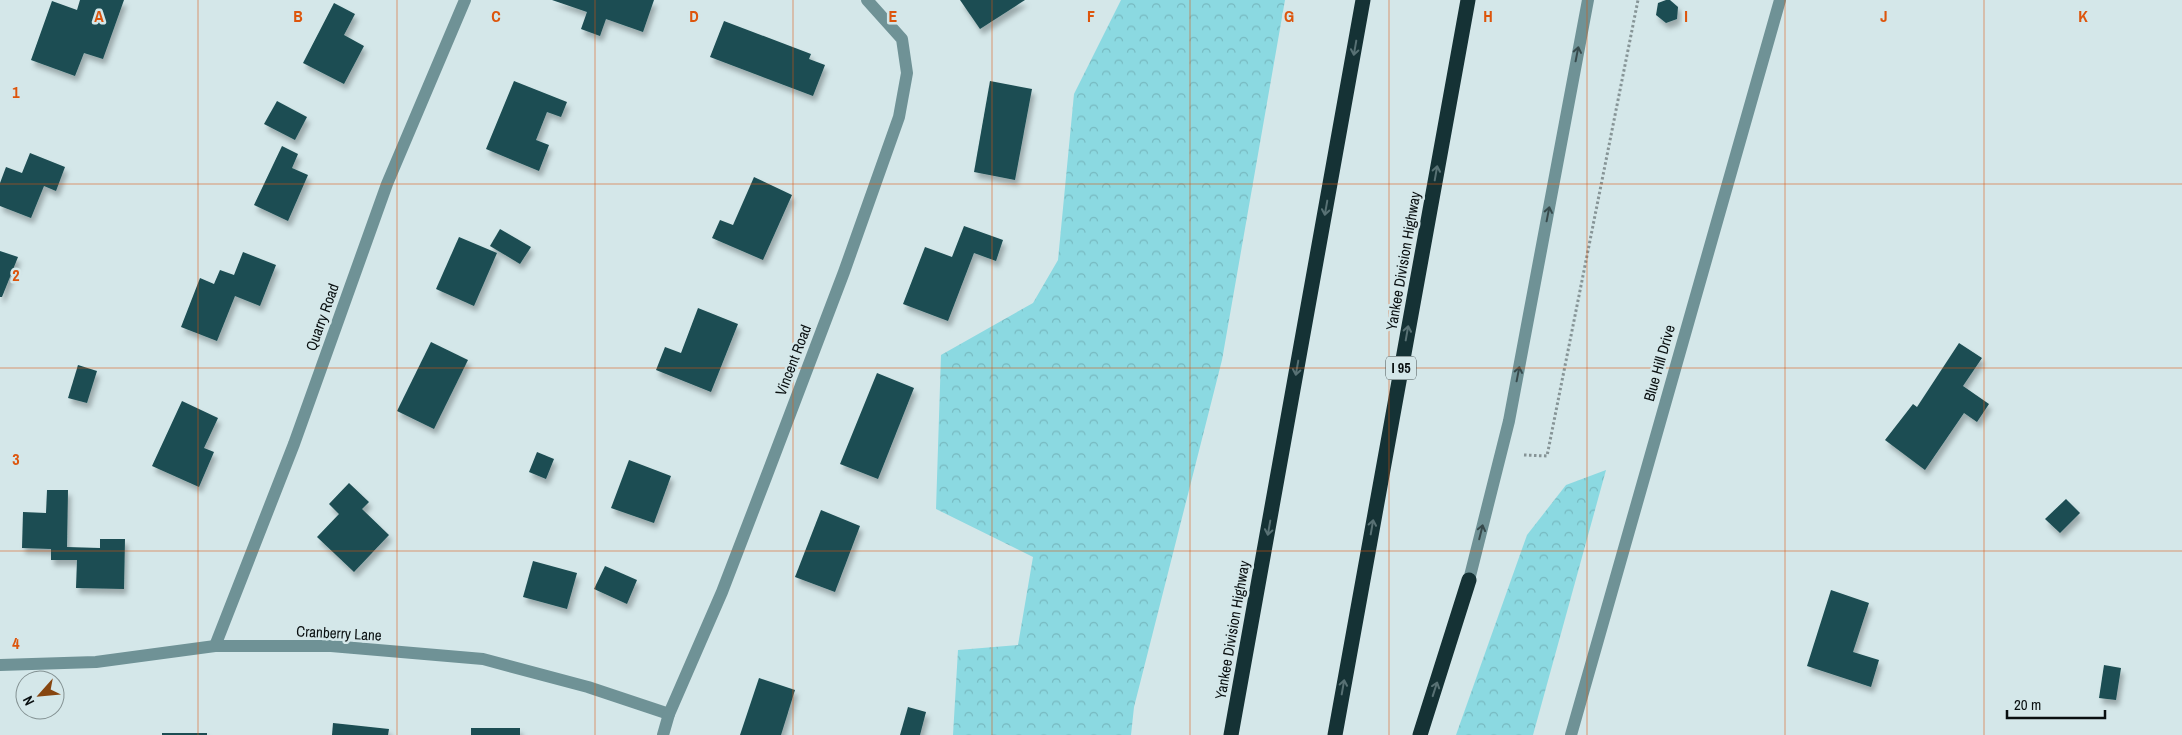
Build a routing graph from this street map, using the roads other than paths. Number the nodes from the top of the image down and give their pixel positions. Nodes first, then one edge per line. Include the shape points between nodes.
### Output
1 (465, 0) edge
2 (867, 0) edge
3 (1363, 0) edge
4 (1468, 0) edge
5 (1588, 0) edge
6 (1780, 0) edge
7 (1470, 580) joint
8 (216, 646) junction
9 (0, 665) edge
10 (669, 714) junction
11 (663, 735) edge
12 (1231, 735) edge
13 (1334, 735) edge
14 (1420, 735) edge
15 (1570, 735) edge

1 - 8 street, Quarry Road via 387,184 294,444
2 - 10 street, Vincent Road via 902,39 907,73 899,117 844,272 722,592
3 -> 12 highway, Yankee Division Highway
13 -> 4 highway, Yankee Division Highway / I 95
7 -> 5 street via 1509,421
6 - 15 street, Blue Hill Drive
14 -> 7 highway
8 - 9 street, Cranberry Lane via 96,662
8 - 10 street, Cranberry Lane via 331,646 483,659 588,687
10 - 11 street, Vincent Road

